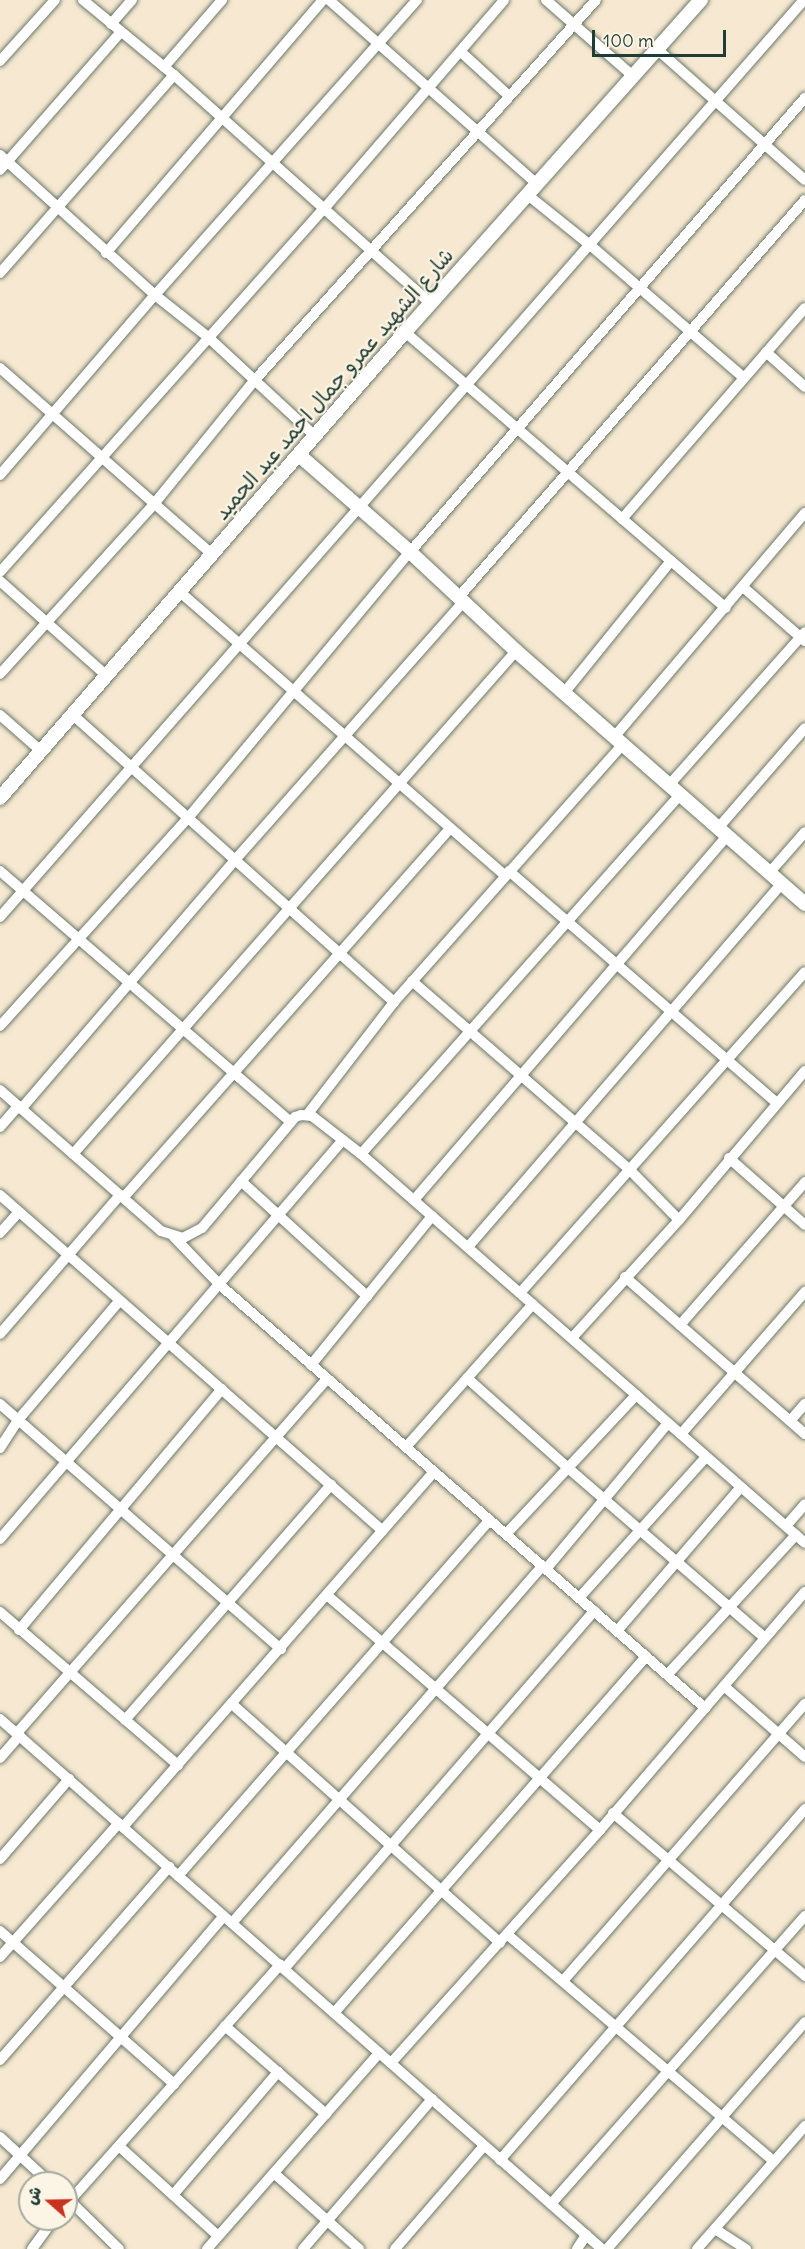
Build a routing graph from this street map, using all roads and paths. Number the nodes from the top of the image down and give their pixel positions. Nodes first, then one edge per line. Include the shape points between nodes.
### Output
1 (55, 0) edge
2 (84, 0) edge
3 (132, 0) edge
4 (222, 0) edge
5 (323, 0) edge
6 (329, 0) edge
7 (417, 0) edge
8 (504, 0) edge
9 (546, 0) edge
10 (596, 0) edge
11 (701, 0) edge
12 (804, 0) edge
13 (111, 24) junction
14 (575, 25) junction
15 (122, 32) junction
16 (379, 44) junction
17 (658, 50) junction
18 (460, 52) junction
19 (0, 61) edge
20 (164, 67) junction
21 (174, 75) junction
22 (634, 77) junction
23 (428, 88) junction
24 (509, 96) junction
25 (805, 98) edge
26 (715, 102) junction
27 (223, 119) junction
28 (478, 131) junction
29 (765, 145) junction
30 (2, 162) edge
31 (273, 163) junction
32 (805, 180) edge
33 (533, 190) junction
34 (805, 200) edge
35 (57, 208) junction
36 (323, 210) junction
37 (590, 245) junction
38 (372, 252) junction
39 (106, 253) junction
40 (0, 273) edge
41 (640, 288) junction
42 (155, 295) junction
43 (431, 304) junction
44 (805, 308) edge
45 (405, 332) junction
46 (691, 332) junction
47 (208, 337) junction
48 (766, 352) junction
49 (1, 370) edge
50 (744, 378) junction
51 (254, 381) junction
52 (467, 385) junction
53 (805, 387) edge
54 (52, 414) junction
55 (518, 429) junction
56 (315, 436) junction
57 (299, 455) junction
58 (100, 457) junction
59 (569, 473) junction
60 (0, 475) edge
61 (154, 504) junction
62 (360, 508) junction
63 (805, 513) edge
64 (622, 519) junction
65 (410, 552) junction
66 (213, 555) junction
67 (671, 561) junction
68 (0, 572) edge
69 (0, 581) edge
70 (743, 587) junction
71 (180, 592) junction
72 (460, 601) junction
73 (726, 608) junction
74 (45, 623) junction
75 (804, 637) edge
76 (239, 644) junction
77 (516, 651) junction
78 (0, 675) edge
79 (107, 676) junction
80 (293, 692) junction
81 (564, 693) junction
82 (0, 715) edge
83 (73, 715) junction
84 (805, 728) edge
85 (344, 736) junction
86 (619, 740) junction
87 (41, 751) junction
88 (131, 767) junction
89 (399, 784) junction
90 (676, 789) junction
91 (0, 798) edge
92 (188, 818) junction
93 (450, 829) junction
94 (724, 831) junction
95 (805, 832) edge
96 (235, 860) junction
97 (0, 871) edge
98 (770, 872) junction
99 (507, 874) junction
100 (782, 884) junction
101 (23, 891) junction
102 (805, 904) edge
103 (289, 908) junction
104 (0, 917) edge
105 (567, 921) junction
106 (79, 939) junction
107 (340, 953) junction
108 (618, 965) junction
109 (805, 972) edge
110 (412, 981) junction
111 (129, 982) junction
112 (394, 1002) junction
113 (671, 1011) junction
114 (0, 1026) edge
115 (183, 1029) junction
116 (470, 1030) junction
117 (726, 1059) junction
118 (805, 1071) edge
119 (234, 1073) junction
120 (522, 1076) junction
121 (0, 1090) edge
122 (777, 1103) junction
123 (20, 1108) junction
124 (307, 1115) junction
125 (291, 1122) junction
126 (575, 1122) junction
127 (0, 1127) edge
128 (343, 1140) junction
129 (73, 1154) junction
130 (361, 1154) junction
131 (729, 1158) junction
132 (629, 1169) junction
133 (241, 1181) junction
134 (805, 1182) edge
135 (0, 1195) edge
136 (122, 1196) junction
137 (414, 1200) junction
138 (784, 1206) junction
139 (19, 1212) junction
140 (278, 1215) junction
141 (432, 1216) junction
142 (679, 1220) junction
143 (805, 1225) edge
144 (0, 1233) edge
145 (174, 1237) junction
146 (468, 1247) junction
147 (69, 1255) junction
148 (625, 1277) junction
149 (220, 1286) junction
150 (805, 1292) edge
151 (520, 1293) junction
152 (368, 1296) junction
153 (120, 1300) junction
154 (533, 1304) junction
155 (680, 1325) junction
156 (0, 1334) edge
157 (572, 1338) junction
158 (170, 1343) junction
159 (311, 1365) junction
160 (734, 1372) junction
161 (467, 1378) junction
162 (327, 1379) junction
163 (222, 1389) junction
164 (636, 1395) junction
165 (0, 1404) edge
166 (805, 1404) edge
167 (18, 1420) junction
168 (790, 1421) junction
169 (668, 1423) junction
170 (681, 1434) junction
171 (805, 1434) edge
172 (276, 1437) junction
173 (406, 1447) junction
174 (0, 1448) edge
175 (706, 1456) junction
176 (67, 1462) junction
177 (568, 1468) junction
178 (434, 1472) junction
179 (331, 1485) junction
180 (741, 1487) junction
181 (604, 1499) junction
182 (805, 1504) edge
183 (122, 1510) junction
184 (490, 1520) junction
185 (786, 1526) junction
186 (641, 1529) junction
187 (384, 1531) junction
188 (507, 1533) junction
189 (796, 1535) junction
190 (0, 1539) edge
191 (805, 1543) edge
192 (173, 1554) junction
193 (678, 1560) junction
194 (544, 1568) junction
195 (805, 1592) edge
196 (328, 1596) junction
197 (579, 1598) junction
198 (228, 1603) junction
199 (730, 1605) junction
200 (594, 1611) junction
201 (0, 1612) edge
202 (19, 1630) junction
203 (617, 1631) junction
204 (765, 1638) junction
205 (382, 1643) junction
206 (281, 1649) junction
207 (646, 1656) junction
208 (70, 1671) junction
209 (668, 1674) junction
210 (724, 1686) junction
211 (435, 1689) junction
212 (232, 1704) junction
213 (805, 1704) edge
214 (705, 1708) junction
215 (0, 1719) edge
216 (125, 1720) junction
217 (18, 1734) junction
218 (488, 1734) junction
219 (779, 1734) junction
220 (286, 1752) junction
221 (805, 1757) edge
222 (0, 1758) edge
223 (178, 1765) junction
224 (539, 1778) junction
225 (69, 1779) junction
226 (339, 1799) junction
227 (805, 1809) edge
228 (614, 1813) junction
229 (121, 1825) junction
230 (600, 1830) junction
231 (391, 1845) junction
232 (0, 1858) edge
233 (670, 1859) junction
234 (169, 1867) junction
235 (178, 1876) junction
236 (442, 1889) junction
237 (722, 1904) junction
238 (805, 1916) edge
239 (228, 1919) junction
240 (0, 1931) edge
241 (504, 1939) junction
242 (13, 1942) junction
243 (775, 1950) junction
244 (0, 1957) edge
245 (282, 1967) junction
246 (805, 1976) edge
247 (563, 1982) junction
248 (64, 1988) junction
249 (334, 2013) junction
250 (805, 2022) edge
251 (225, 2026) junction
252 (616, 2026) junction
253 (119, 2036) junction
254 (379, 2053) junction
255 (0, 2060) edge
256 (391, 2063) junction
257 (278, 2072) junction
258 (669, 2072) junction
259 (174, 2084) junction
260 (432, 2099) junction
261 (326, 2114) junction
262 (722, 2117) junction
263 (805, 2126) edge
264 (0, 2137) edge
265 (484, 2146) junction
266 (120, 2147) junction
267 (19, 2154) junction
268 (500, 2160) junction
269 (774, 2161) junction
270 (37, 2171) edge
271 (274, 2173) junction
272 (0, 2179) edge
273 (78, 2190) edge
274 (173, 2195) junction
275 (551, 2205) junction
276 (78, 2211) edge
277 (328, 2221) junction
278 (715, 2229) junction
279 (45, 2231) edge
280 (586, 2235) junction
281 (218, 2236) junction
282 (32, 2249) edge
283 (119, 2249) edge
284 (207, 2249) edge
285 (303, 2249) edge
286 (359, 2249) edge
287 (395, 2249) edge
288 (578, 2249) edge
289 (602, 2249) edge
290 (607, 2249) edge
291 (697, 2249) edge
292 (746, 2249) edge

1 - 19 street
2 - 13 street
3 - 13 street
4 - 20 street
5 - 27 street
6 - 16 street
7 - 16 street
8 - 18 street
9 - 14 street
10 - 14 street
11 - 17 street, شارع الشهيد عمرو جمال احمد عبد الحميد
12 - 26 street
13 - 15 street
14 - 22 street
14 - 24 street
15 - 20 street
15 - 30 street
16 - 23 street
16 - 31 street
17 - 22 street, شارع الشهيد عمرو جمال احمد عبد الحميد
17 - 26 street
18 - 23 street
18 - 24 street
20 - 21 street
21 - 27 street
21 - 35 street
22 - 33 street, شارع الشهيد عمرو جمال احمد عبد الحميد
23 - 28 street
23 - 36 street
24 - 28 street
25 - 29 street
26 - 29 street
26 - 37 street
27 - 31 street
27 - 39 street
28 - 33 street
28 - 38 street
29 - 32 street
29 - 41 street
30 - 35 street
31 - 36 street
31 - 42 street
33 - 37 street
33 - 43 street, شارع الشهيد عمرو جمال احمد عبد الحميد
34 - 46 street
35 - 39 street
35 - 40 street
36 - 38 street
36 - 47 street
37 - 41 street
37 - 52 street
38 - 43 street
38 - 51 street
39 - 42 street
41 - 46 street
41 - 55 street
42 - 47 street
42 - 54 street
43 - 45 street, شارع الشهيد عمرو جمال احمد عبد الحميد
44 - 48 street
45 - 52 street
45 - 56 street, شارع الشهيد عمرو جمال احمد عبد الحميد
46 - 50 street
46 - 59 street
47 - 51 street
47 - 58 street
48 - 50 street
48 - 53 street
49 - 54 street
50 - 64 street
51 - 56 street
51 - 61 street
52 - 55 street
52 - 62 street
54 - 58 street
54 - 60 street
55 - 59 street
55 - 65 street
56 - 57 street, شارع الشهيد عمرو جمال احمد عبد الحميد
57 - 62 street
57 - 66 street, شارع الشهيد عمرو جمال احمد عبد الحميد
58 - 61 street
58 - 68 street
59 - 64 street
59 - 72 street
61 - 66 street
61 - 74 street
62 - 65 street
62 - 76 street
63 - 70 street
64 - 67 street
65 - 72 street
65 - 80 street
66 - 71 street, شارع الشهيد عمرو جمال احمد عبد الحميد
67 - 73 street
67 - 81 street
69 - 74 street
70 - 73 street
70 - 75 street
71 - 76 street
71 - 79 street, شارع الشهيد عمرو جمال احمد عبد الحميد
72 - 77 street
72 - 85 street
73 - 86 street
74 - 78 street
74 - 79 street
75 - 90 street
76 - 80 street
76 - 88 street
77 - 81 street
77 - 89 street
79 - 83 street, شارع الشهيد عمرو جمال احمد عبد الحميد
80 - 85 street
80 - 92 street
81 - 86 street
82 - 87 street
83 - 87 street, شارع الشهيد عمرو جمال احمد عبد الحميد
83 - 88 street
84 - 94 street
85 - 89 street
85 - 96 street
86 - 90 street
86 - 99 street
87 - 91 street, شارع الشهيد عمرو جمال احمد عبد الحميد
88 - 92 street
88 - 101 street
89 - 93 street
89 - 103 street
90 - 94 street
90 - 105 street
92 - 96 street
92 - 106 street
93 - 99 street
93 - 107 street
94 - 98 street
94 - 108 street
95 - 98 street
96 - 103 street
96 - 111 street
97 - 101 street
98 - 100 street
99 - 105 street
99 - 110 street
100 - 102 street
100 - 113 street
101 - 104 street
101 - 106 street
103 - 107 street
103 - 115 street
105 - 108 street
105 - 116 street
106 - 111 street
106 - 114 street
107 - 112 street
107 - 119 street
108 - 113 street
108 - 120 street
109 - 117 street
110 - 112 street
110 - 116 street
111 - 115 street
111 - 123 street
112 - 124 street
113 - 117 street
113 - 126 street
115 - 119 street
115 - 129 street
116 - 120 street
116 - 130 street
117 - 122 street
117 - 132 street
118 - 122 street
119 - 125 street
119 - 136 street
120 - 126 street
120 - 137 street
121 - 123 street
122 - 131 street
123 - 127 street
123 - 129 street
124 - 125 street
124 - 128 street
125 - 133 street
126 - 132 street
126 - 146 street
128 - 130 street
128 - 140 street
129 - 136 street
130 - 137 street
131 - 138 street
131 - 142 street
132 - 142 street
132 - 151 street
133 - 140 street
133 - 145 street via 202,1228 183,1239
134 - 138 street
135 - 139 street
136 - 145 street via 161,1231
136 - 147 street
137 - 141 street
138 - 143 street
138 - 155 street
139 - 144 street
139 - 147 street
140 - 149 street
140 - 152 street
141 - 146 street
141 - 152 street
142 - 148 street
145 - 149 street
146 - 151 street
147 - 153 street
147 - 156 street
148 - 155 street
148 - 157 street
149 - 158 street
149 - 159 street
150 - 160 street
151 - 154 street
152 - 159 street
153 - 158 street
153 - 167 street
154 - 157 street
154 - 161 street
155 - 160 street
157 - 164 street
158 - 163 street
158 - 176 street
159 - 162 street
160 - 168 street
160 - 170 street
161 - 173 street
161 - 177 street
162 - 172 street
162 - 173 street
163 - 172 street
163 - 183 street
164 - 169 street
164 - 177 street
165 - 167 street
166 - 168 street
167 - 174 street
167 - 176 street
168 - 171 street
169 - 170 street
169 - 181 street
170 - 175 street
172 - 179 street
172 - 192 street
173 - 178 street
175 - 180 street
175 - 186 street
176 - 183 street
176 - 190 street
177 - 181 street
177 - 188 street
178 - 184 street
178 - 187 street
179 - 187 street
179 - 198 street
180 - 185 street
180 - 193 street
181 - 186 street
181 - 194 street
182 - 185 street
183 - 192 street
183 - 202 street
184 - 188 street
184 - 205 street
185 - 189 street
186 - 193 street
186 - 197 street
187 - 196 street
188 - 194 street
189 - 191 street
189 - 199 street
192 - 198 street
192 - 208 street
193 - 199 street
193 - 203 street
194 - 197 street
194 - 211 street
195 - 204 street
196 - 205 street
196 - 206 street
197 - 200 street
198 - 206 street
198 - 216 street
199 - 204 street
199 - 209 street
200 - 203 street
200 - 218 street
201 - 202 street
202 - 208 street
203 - 207 street
204 - 210 street
205 - 211 street
205 - 220 street
206 - 212 street
207 - 209 street
207 - 224 street
208 - 216 street
208 - 217 street
209 - 214 street
210 - 214 street
210 - 219 street
211 - 218 street
211 - 226 street
212 - 220 street
212 - 223 street
213 - 219 street
214 - 228 street
215 - 217 street
216 - 223 street
217 - 222 street
217 - 225 street
218 - 224 street
218 - 231 street
219 - 221 street
219 - 233 street
220 - 226 street
220 - 235 street
223 - 229 street
224 - 230 street
224 - 236 street
225 - 229 street
225 - 232 street
226 - 231 street
226 - 239 street
227 - 237 street
228 - 230 street
228 - 233 street
229 - 234 street
229 - 242 street
230 - 241 street
231 - 236 street
231 - 245 street
233 - 237 street
233 - 247 street
234 - 235 street
234 - 248 street
235 - 239 street
236 - 241 street
236 - 249 street
237 - 243 street
237 - 252 street
238 - 243 street
239 - 245 street
239 - 253 street
240 - 242 street
241 - 247 street
241 - 256 street
242 - 244 street
242 - 248 street
243 - 246 street
243 - 258 street
245 - 249 street
245 - 251 street
247 - 252 street
248 - 253 street
248 - 255 street
249 - 254 street
250 - 262 street
251 - 257 street
251 - 259 street
252 - 258 street
252 - 268 street
253 - 259 street
253 - 267 street
254 - 256 street
254 - 261 street
256 - 260 street
257 - 261 street
257 - 274 street
258 - 262 street
258 - 275 street
259 - 266 street
260 - 265 street
260 - 277 street
261 - 271 street
262 - 269 street
262 - 290 street
263 - 269 street
264 - 267 street
265 - 268 street
265 - 287 street
266 - 273 street
266 - 274 street
267 - 270 street
267 - 272 street
268 - 275 street
269 - 278 street
271 - 277 street
271 - 281 street
274 - 281 street
275 - 280 street
276 - 283 street
277 - 285 street
277 - 286 street
278 - 291 street
278 - 292 street
279 - 282 street
280 - 288 street
280 - 289 street
281 - 284 street

